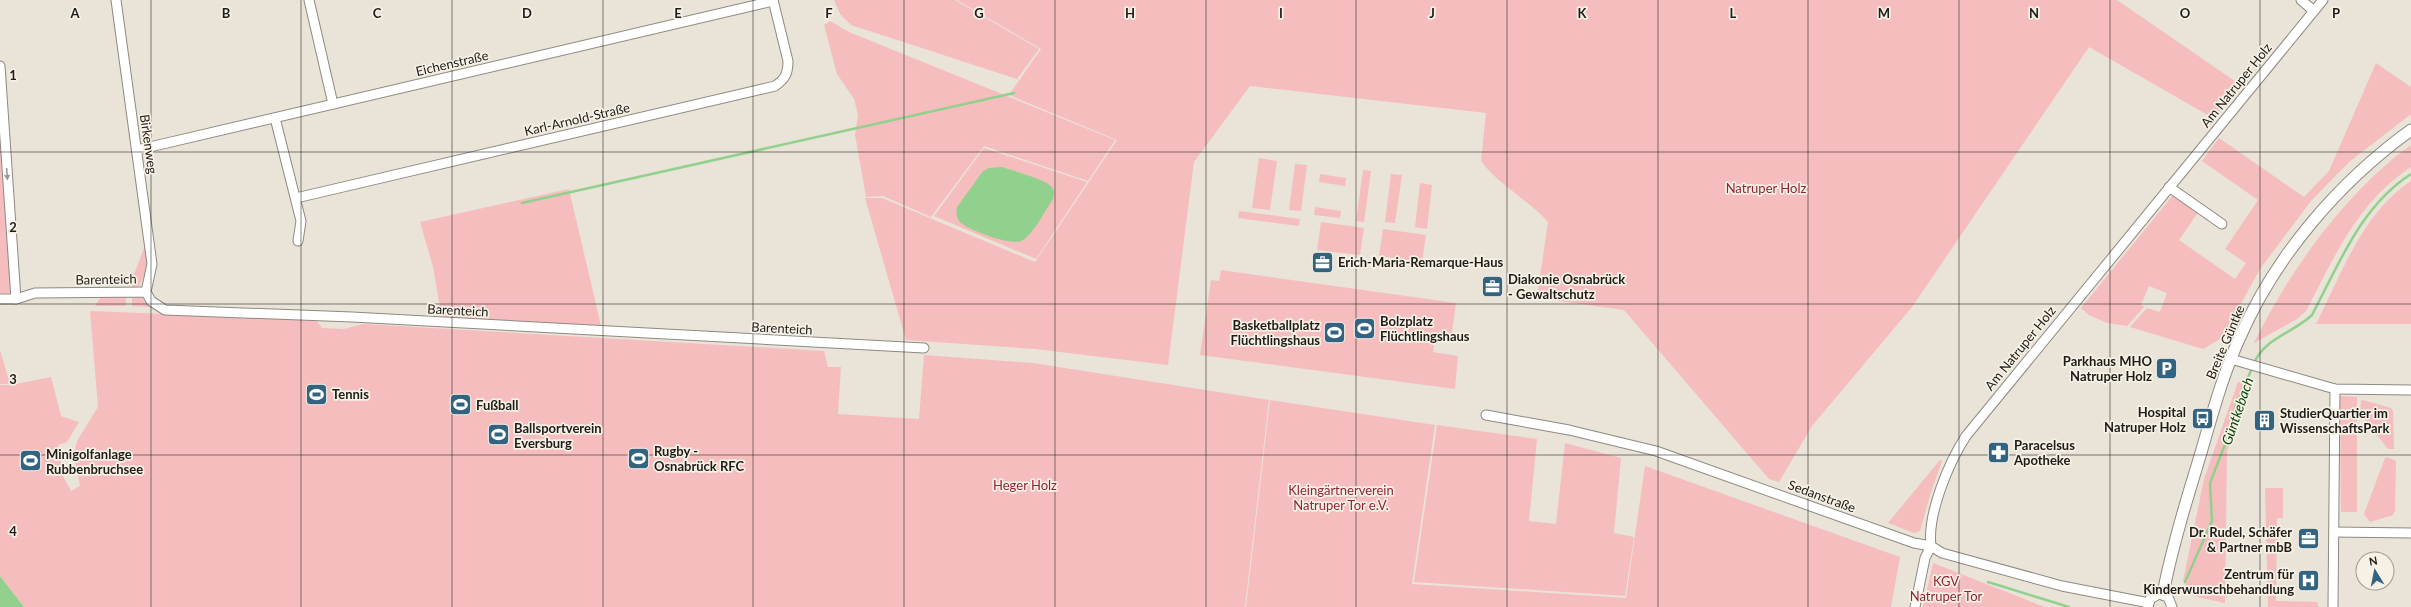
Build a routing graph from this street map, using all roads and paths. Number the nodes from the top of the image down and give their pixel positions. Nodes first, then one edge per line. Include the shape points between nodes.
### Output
1 (116, 0) edge
2 (309, 0) edge
3 (773, 0) edge
4 (2301, 0) edge
5 (2323, 0) edge
6 (2314, 11) junction
7 (0, 66) edge
8 (333, 104) junction
9 (275, 118) junction
10 (2411, 130) edge
11 (137, 150) junction
12 (2169, 187) junction
13 (296, 198) junction
14 (2222, 224) dead end
15 (298, 241) dead end
16 (146, 292) junction
17 (0, 299) edge
18 (16, 299) junction
19 (924, 348) dead end
20 (2231, 359) junction
21 (2335, 389) junction
22 (2411, 390) edge
23 (1486, 415) dead end
24 (2334, 532) junction
25 (2411, 533) edge
26 (1931, 546) junction
27 (2163, 594) junction
28 (2148, 605) edge
29 (1915, 607) edge
30 (2172, 607) edge
31 (2333, 607) edge

1 - 11 street, Birkenweg
2 - 8 street
3 - 8 street, Eichenstraße
3 - 13 street, Karl-Arnold-Straße via 788,61 788,71 784,80 775,86
4 - 6 street
5 - 6 street, Am Natruper Holz
6 - 12 street, Am Natruper Holz
7 -> 18 street
8 - 9 street, Eichenstraße
9 - 11 street, Eichenstraße
9 - 13 street
10 - 20 street, Breite Güntke via 2359,171 2296,243 2254,309
11 - 16 street, Birkenweg via 152,264
12 - 14 street
12 - 26 street, Am Natruper Holz via 1966,436 1945,476 1931,535
13 - 15 street via 301,221
16 - 18 street, Barenteich via 35,293
16 - 19 street, Barenteich via 151,301 165,310 375,318
17 - 18 street, Barenteich
20 - 21 street
20 - 27 street, Breite Güntke via 2176,536
21 - 22 street
21 - 24 street
23 - 26 street, Sedanstraße via 1569,430 1656,451 1914,543
24 - 25 street
24 - 31 street
26 - 28 street, Sedanstraße via 1942,553 2011,573
26 - 29 street, Am Natruper Holz via 1925,558
27 - 28 street, Sedanstraße via 2154,596
27 - 30 street via 2168,597

